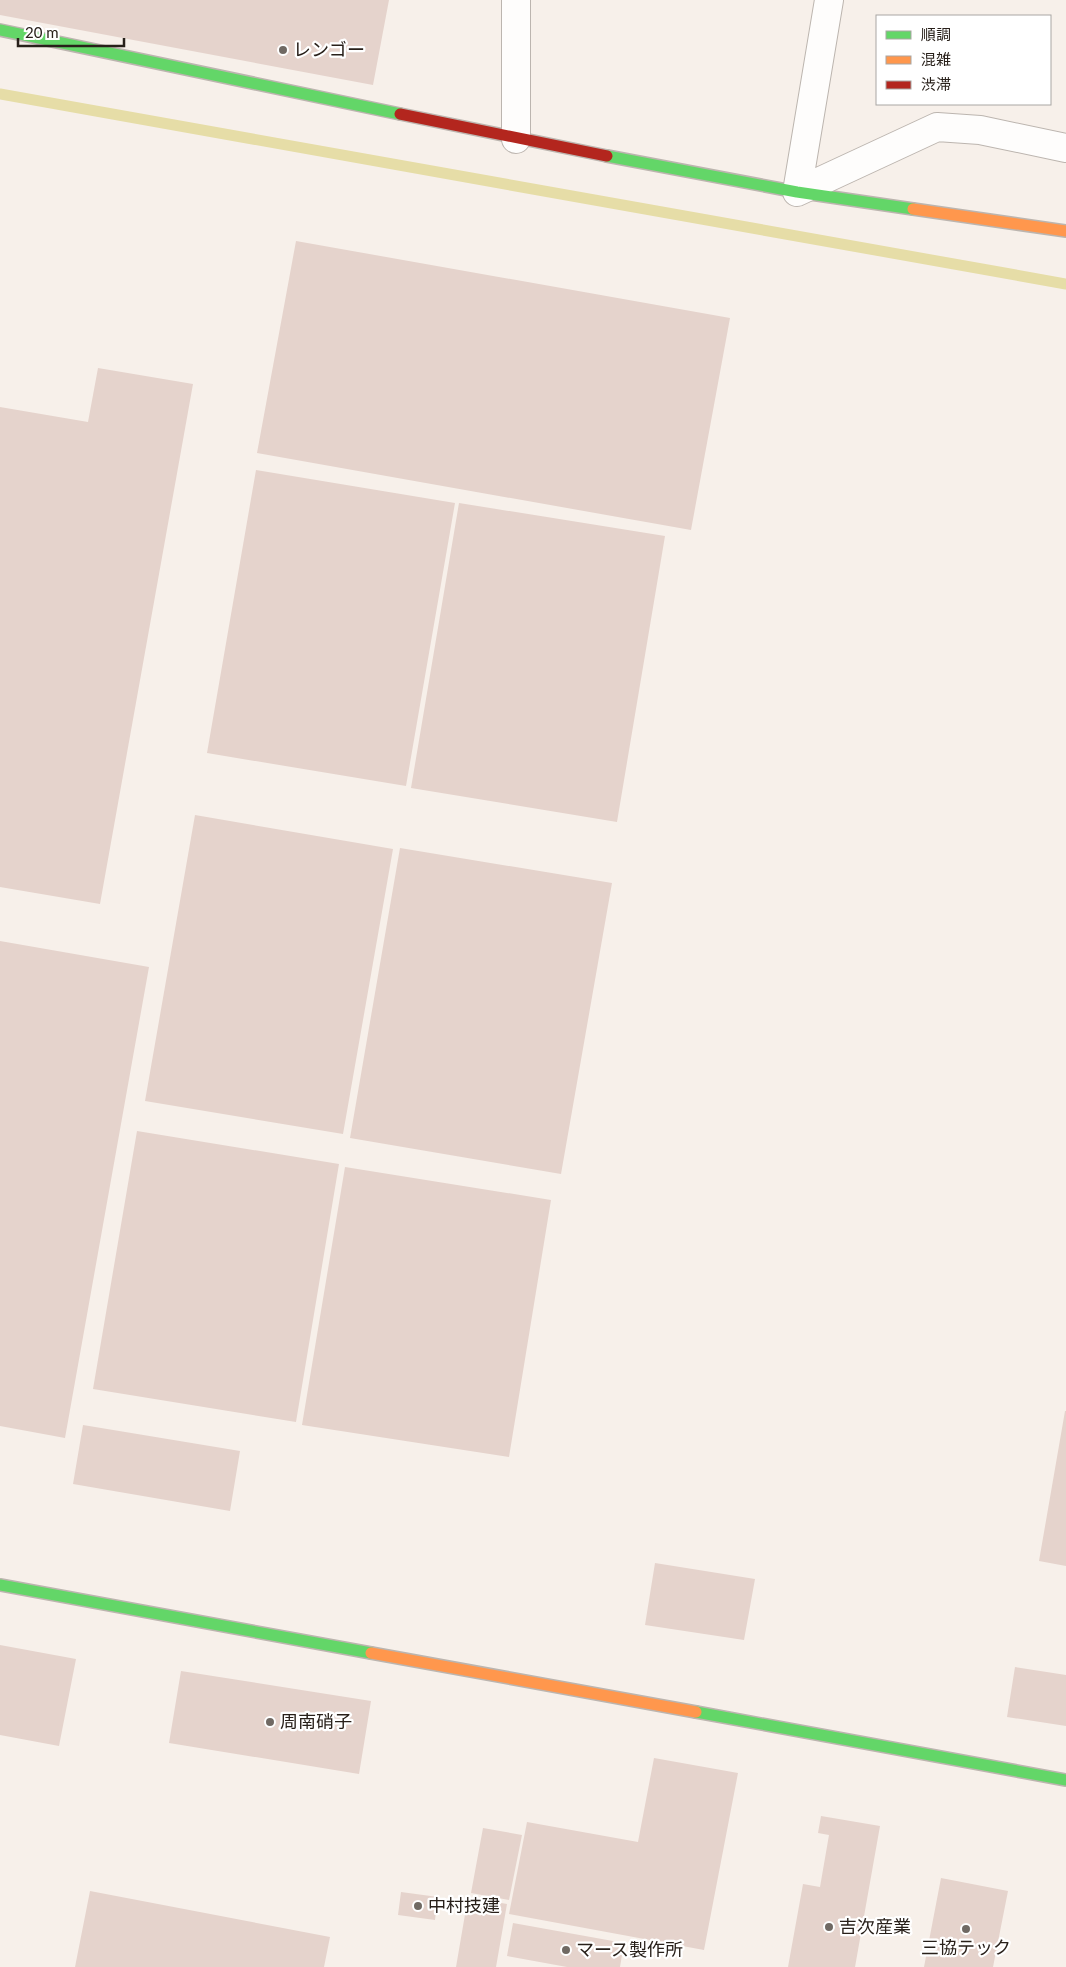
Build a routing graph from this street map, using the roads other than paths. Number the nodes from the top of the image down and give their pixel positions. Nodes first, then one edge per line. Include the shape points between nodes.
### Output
1 (516, 0) edge
2 (829, 0) edge
3 (0, 30) edge
4 (516, 139) junction
5 (1066, 148) edge
6 (797, 192) junction
7 (1066, 230) edge
8 (0, 1584) edge
9 (1066, 1780) edge

1 - 4 street
2 - 6 street
3 - 4 street
4 - 6 street
5 - 6 street via 980,130 937,127
6 - 7 street
8 - 9 street

